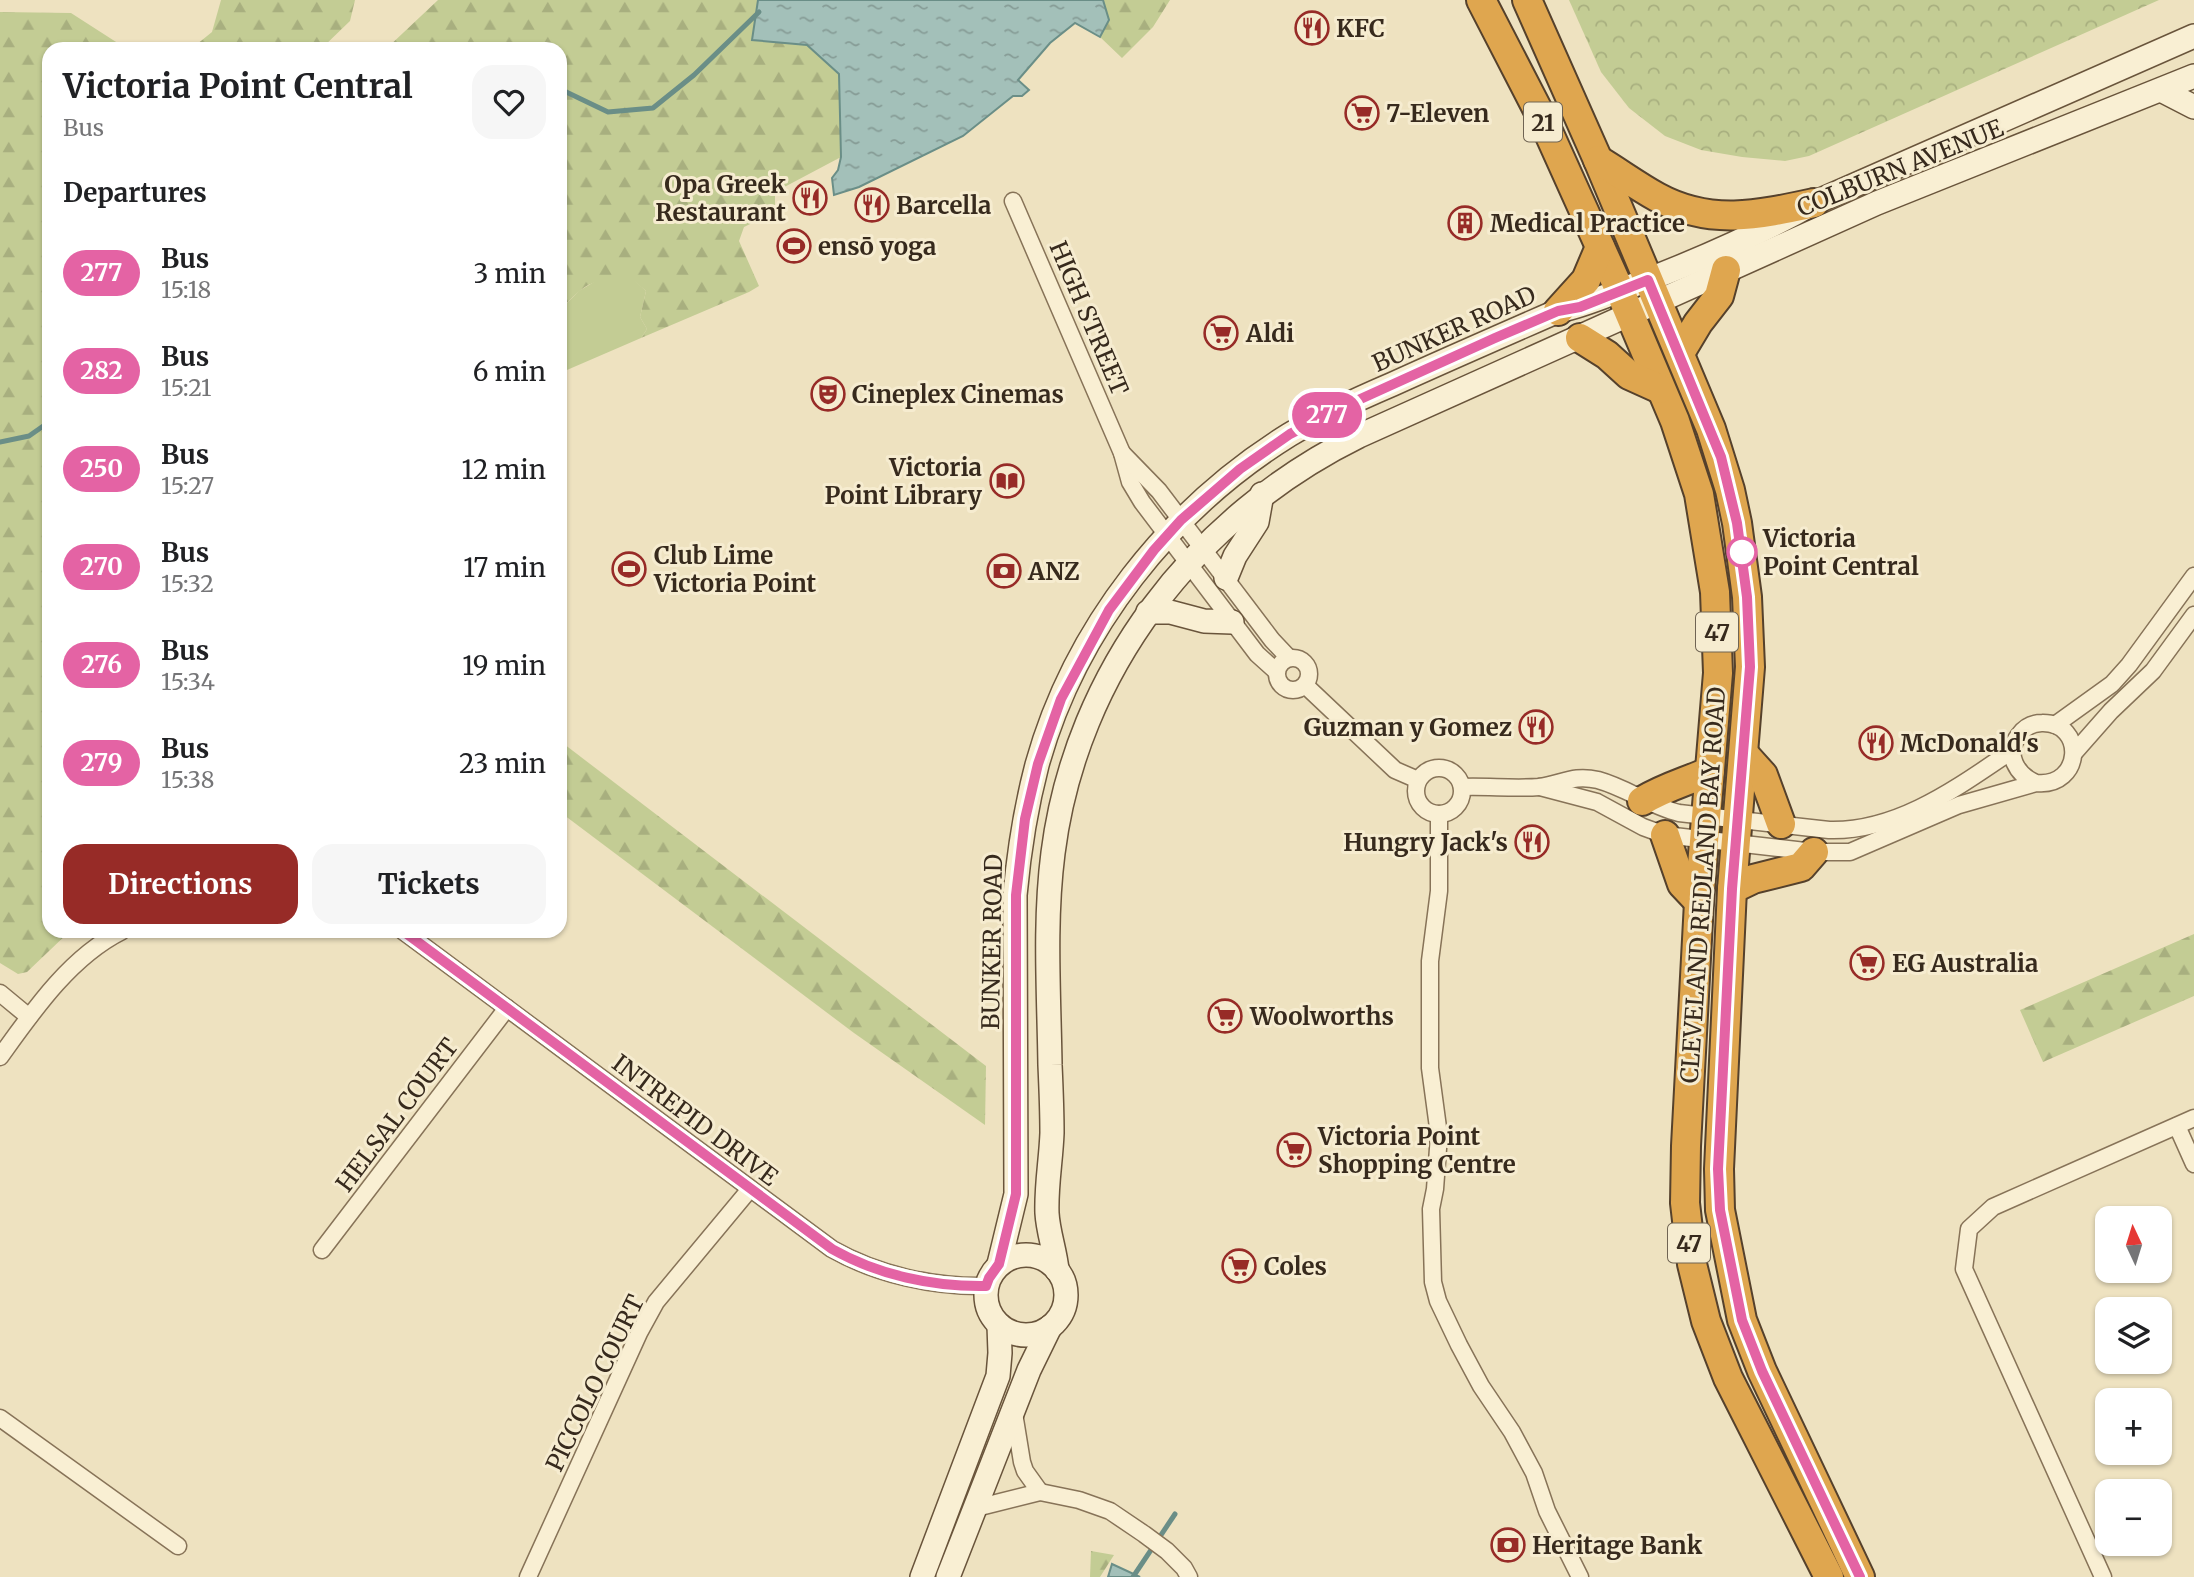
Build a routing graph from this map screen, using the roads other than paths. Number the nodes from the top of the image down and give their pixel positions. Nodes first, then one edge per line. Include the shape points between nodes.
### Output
1 (1481, 0) edge
2 (1527, 0) edge
3 (2194, 37) edge
4 (2194, 76) edge
5 (2161, 90) junction
6 (2194, 107) edge
7 (1598, 160) junction
8 (1013, 201) dead end
9 (1814, 203) junction
10 (1600, 247) junction
11 (1726, 270) junction
12 (1653, 290) junction
13 (1625, 303) junction
14 (1558, 311) junction
15 (1580, 338) junction
16 (1680, 353) junction
17 (1660, 389) junction
18 (1262, 494) junction
19 (1174, 527) junction
20 (1195, 555) junction
21 (2194, 576) edge
22 (1226, 578) junction
23 (1148, 612) junction
24 (2194, 615) edge
25 (1232, 622) junction
26 (1289, 658) junction
27 (1277, 672) junction
28 (1305, 685) junction
29 (2055, 725) junction
30 (2013, 750) junction
31 (2074, 753) junction
32 (1744, 754) junction
33 (1710, 771) junction
34 (1418, 780) junction
35 (2036, 783) junction
36 (1462, 787) junction
37 (1540, 787) junction
38 (1642, 801) junction
39 (1439, 814) junction
40 (1781, 824) junction
41 (1705, 828) junction
42 (1737, 832) junction
43 (1665, 835) junction
44 (1814, 852) junction
45 (1732, 889) junction
46 (1699, 902) junction
47 (107, 938) edge
48 (412, 938) edge
49 (0, 993) edge
50 (507, 1008) junction
51 (29, 1017) junction
52 (0, 1057) edge
53 (2194, 1118) edge
54 (2177, 1125) junction
55 (2194, 1164) edge
56 (750, 1189) junction
57 (322, 1250) dead end
58 (999, 1264) junction
59 (1057, 1270) junction
60 (986, 1286) junction
61 (999, 1325) junction
62 (1050, 1327) junction
63 (1014, 1409) junction
64 (0, 1418) edge
65 (1040, 1492) junction
66 (976, 1508) junction
67 (178, 1546) dead end
68 (528, 1577) edge
69 (922, 1577) edge
70 (948, 1577) edge
71 (1189, 1577) edge
72 (1580, 1577) edge
73 (1829, 1577) edge
74 (1860, 1577) edge
75 (2103, 1577) edge

1 - 10 highway, CLEVELAND REDLAND BAY ROAD / 21 via 1542,118
2 - 7 highway, CLEVELAND REDLAND BAY ROAD / 21
3 - 9 main road, COLBURN AVENUE
4 - 5 main road, COLBURN AVENUE
5 - 6 main road
5 - 11 main road, COLBURN AVENUE via 1898,195
7 - 9 highway via 1674,206 1712,215 1744,217
7 - 12 highway, CLEVELAND REDLAND BAY ROAD / 47
8 - 19 street, HIGH STREET via 1122,453 1159,491
9 - 12 main road, COLBURN AVENUE
10 - 13 highway, CLEVELAND REDLAND BAY ROAD / 21
10 - 14 highway via 1586,280
11 - 12 main road, COLBURN AVENUE
11 - 16 highway via 1720,296
12 - 13 main road, COLBURN AVENUE
12 - 16 highway, CLEVELAND REDLAND BAY ROAD / 47
13 - 14 main road, BUNKER ROAD
13 - 15 main road
13 - 17 highway, CLEVELAND REDLAND BAY ROAD / 47
14 - 19 main road, BUNKER ROAD via 1290,434 1240,469
15 - 17 highway via 1629,375
15 - 18 main road via 1359,436
16 - 32 highway, CLEVELAND REDLAND BAY ROAD / 47 via 1721,457 1737,523 1750,635
17 - 33 highway, CLEVELAND REDLAND BAY ROAD / 47 via 1691,466 1709,542 1718,673
18 - 20 main road
18 - 22 main road via 1257,522
19 - 20 street, HIGH STREET
19 - 58 main road, BUNKER ROAD via 1128,582 1093,636 1061,699 1038,764 1021,843 1016,895 1016,1194
20 - 22 street
20 - 23 main road
20 - 25 street
21 - 29 street via 2112,684
22 - 26 street
23 - 25 main road
23 - 59 main road via 1085,729 1065,790 1053,850 1049,905 1052,1132 1047,1212
24 - 31 street via 2153,671
25 - 27 street
26 - 27 street
26 - 28 street via 1308,667
27 - 28 street via 1285,688 1296,690
28 - 34 street via 1395,770
29 - 30 street via 2027,727
29 - 31 street via 2068,736
30 - 35 street via 2016,767
30 - 40 street via 1945,796 1872,826 1829,830
31 - 35 street via 2059,779
32 - 40 highway via 1763,775
32 - 42 highway, CLEVELAND REDLAND BAY ROAD / 47
33 - 38 highway
33 - 41 highway, CLEVELAND REDLAND BAY ROAD / 47
34 - 36 street via 1429,769 1444,768 1456,775
34 - 39 street via 1419,803
35 - 44 street via 1959,806 1860,849
36 - 37 street
36 - 39 street via 1454,809
37 - 38 street via 1570,778 1590,779
37 - 43 street via 1597,802
38 - 41 street
39 - 72 street via 1439,891 1430,961 1430,1068 1439,1136 1432,1209 1433,1282 1459,1345 1524,1453
40 - 42 street
41 - 42 street
41 - 42 street
41 - 43 street
41 - 46 highway, CLEVELAND REDLAND BAY ROAD / 47
42 - 44 street
42 - 45 highway, CLEVELAND REDLAND BAY ROAD / 47
43 - 46 highway via 1682,884
44 - 45 highway via 1801,867
45 - 74 highway, CLEVELAND REDLAND BAY ROAD / 47 via 1718,1169 1731,1271 1742,1320 1762,1371
46 - 73 highway, CLEVELAND REDLAND BAY ROAD / 47 via 1685,1203 1692,1265 1706,1321 1728,1378
47 - 51 street via 66,974
48 - 50 street, INTREPID DRIVE
49 - 51 street
50 - 56 street, INTREPID DRIVE
50 - 57 street, HELSAL COURT
51 - 52 street
53 - 54 street
54 - 55 street
54 - 75 street via 1993,1207 1969,1229 1964,1269
56 - 60 street, INTREPID DRIVE via 853,1261 918,1280
56 - 68 street, PICCOLO COURT via 656,1302
58 - 59 main road via 1023,1255 1036,1256
58 - 60 main road
59 - 62 main road via 1066,1300
60 - 61 main road via 987,1307
61 - 62 main road via 1024,1335
61 - 69 main road via 998,1376
62 - 63 main road
63 - 65 street via 1022,1462
63 - 66 main road
64 - 67 street
65 - 66 street
65 - 71 street via 1110,1511 1167,1551
66 - 70 main road

